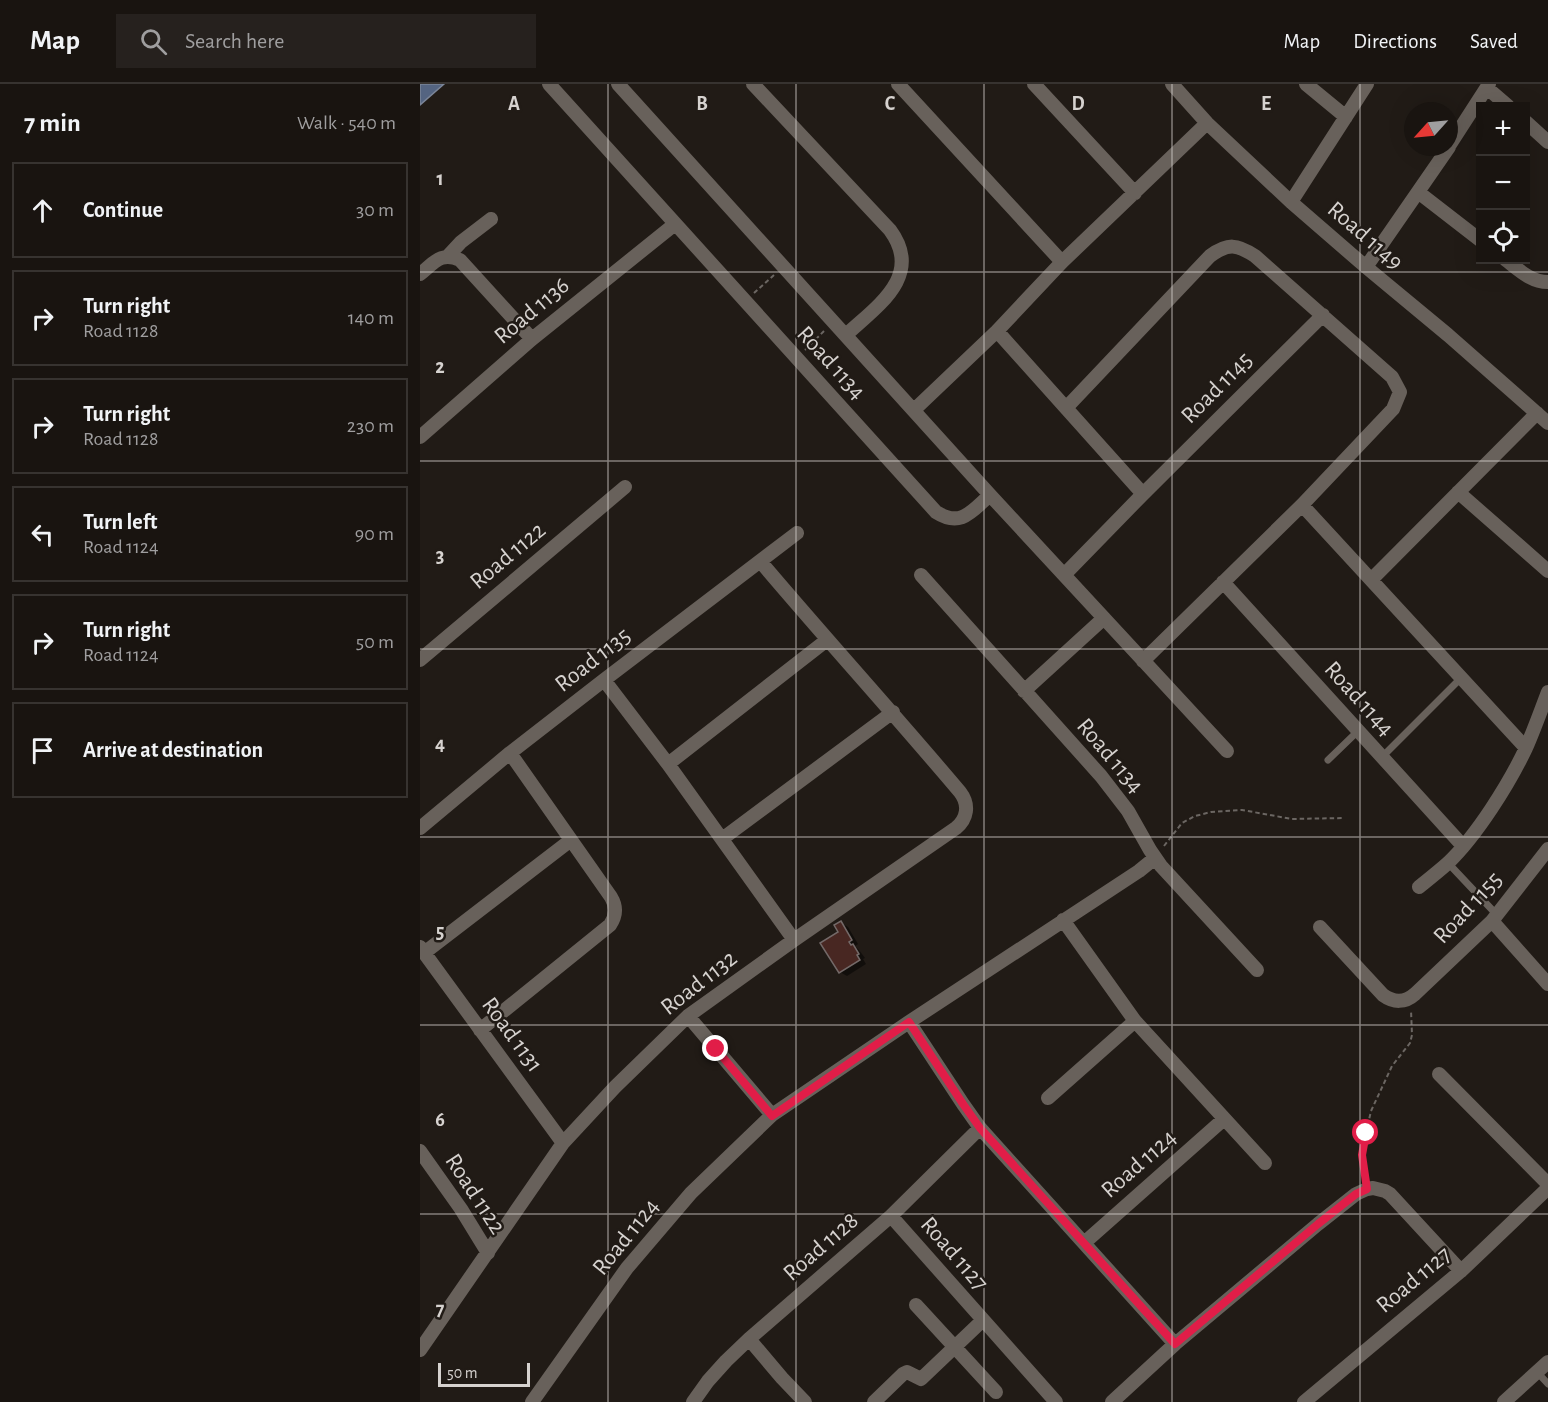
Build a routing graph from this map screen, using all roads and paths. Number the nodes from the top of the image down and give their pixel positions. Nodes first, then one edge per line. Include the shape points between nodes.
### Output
1 (549, 84) edge
2 (618, 84) edge
3 (753, 84) edge
4 (898, 84) edge
5 (1034, 84) edge
6 (1172, 84) edge
7 (1306, 84) edge
8 (1367, 84) edge
9 (1488, 86) edge
10 (1504, 102) edge
11 (1346, 117) junction
12 (1207, 123) junction
13 (1530, 126) edge
14 (1458, 133) edge
15 (1548, 142) edge
16 (1443, 156) edge
17 (1418, 192) junction
18 (1134, 193) junction
19 (1291, 202) junction
20 (490, 219) dead end
21 (675, 224) junction
22 (1476, 237) edge
23 (448, 256) junction
24 (1062, 262) junction
25 (1511, 264) edge
26 (783, 266) junction
27 (1366, 267) junction
28 (420, 274) edge
29 (1548, 282) edge
30 (745, 301) junction
31 (1323, 315) junction
32 (834, 321) junction
33 (997, 331) junction
34 (846, 335) junction
35 (532, 339) junction
36 (796, 358) junction
37 (1066, 408) junction
38 (914, 410) junction
39 (1537, 413) junction
40 (1548, 423) edge
41 (420, 437) edge
42 (625, 487) dead end
43 (1458, 492) junction
44 (1143, 494) junction
45 (990, 495) junction
46 (1302, 505) junction
47 (797, 533) dead end
48 (760, 561) junction
49 (1548, 571) edge
50 (921, 575) dead end
51 (1064, 575) junction
52 (1371, 580) junction
53 (1223, 582) junction
54 (1104, 618) junction
55 (827, 640) junction
56 (420, 660) edge
57 (1143, 661) junction
58 (1461, 678) junction
59 (604, 680) junction
60 (1024, 691) junction
61 (1548, 692) edge
62 (893, 712) junction
63 (1358, 731) junction
64 (1526, 748) junction
65 (1227, 751) dead end
66 (510, 753) junction
67 (1382, 758) junction
68 (1328, 760) dead end
69 (668, 764) junction
70 (1344, 818) dead end
71 (420, 828) edge
72 (722, 839) junction
73 (571, 840) junction
74 (1463, 846) junction
75 (1548, 849) edge
76 (1155, 858) junction
77 (1448, 863) junction
78 (1419, 887) dead end
79 (1494, 918) junction
80 (1063, 920) junction
81 (1320, 927) dead end
82 (794, 940) junction
83 (422, 950) edge
84 (1257, 970) dead end
85 (1548, 984) edge
86 (1413, 996) junction
87 (688, 1016) junction
88 (1135, 1021) junction
89 (909, 1022) junction
90 (480, 1030) junction
91 (1439, 1074) dead end
92 (1048, 1098) dead end
93 (772, 1116) junction
94 (1224, 1119) junction
95 (980, 1128) junction
96 (563, 1143) junction
97 (421, 1154) edge
98 (1265, 1163) dead end
99 (1548, 1186) edge
100 (1367, 1189) junction
101 (891, 1216) junction
102 (1084, 1243) junction
103 (488, 1252) junction
104 (1461, 1271) junction
105 (916, 1305) dead end
106 (982, 1320) junction
107 (749, 1340) junction
108 (1175, 1344) junction
109 (955, 1347) junction
110 (420, 1350) edge
111 (1543, 1367) edge
112 (1548, 1384) edge
113 (996, 1392) dead end
114 (540, 1400) edge
115 (693, 1402) edge
116 (805, 1402) edge
117 (874, 1402) edge
118 (1056, 1402) edge
119 (1112, 1402) edge
120 (1304, 1402) edge
121 (1504, 1402) edge

1 - 21 street, Road 1134
2 - 26 street
3 - 34 street via 890,230 900,246 902,265 897,283
4 - 24 street
5 - 18 street
6 - 12 street, Road 1149
7 - 11 street
8 - 11 street
9 - 10 street
9 - 14 street
11 - 19 street
12 - 18 street
12 - 19 street, Road 1149
13 - 15 street
16 - 17 street
17 - 22 street
17 - 27 street
18 - 24 street
19 - 27 street, Road 1149
20 - 23 street
21 - 30 street, Road 1134
21 - 35 street, Road 1136
23 - 28 street via 439,258
23 - 35 street via 463,263
24 - 33 street
25 - 29 street via 1530,278
26 - 30 path
26 - 32 street
27 - 39 street, Road 1149
30 - 36 street, Road 1134
31 - 37 street via 1245,249 1232,245 1220,249
31 - 44 street, Road 1145
31 - 46 street via 1392,377 1400,392 1393,410
32 - 34 street
32 - 36 path
33 - 37 street
33 - 38 street
34 - 38 street
35 - 41 street, Road 1136
36 - 45 street, Road 1134 via 936,512 960,519
37 - 44 street
38 - 45 street
39 - 40 street, Road 1149
39 - 43 street
42 - 56 street, Road 1122
43 - 49 street
43 - 52 street
44 - 51 street, Road 1145
45 - 51 street
46 - 52 street
46 - 53 street
47 - 48 street, Road 1135
48 - 55 street
48 - 59 street, Road 1135
50 - 60 street, Road 1134
51 - 54 street
52 - 58 street
53 - 57 street
53 - 63 street, Road 1144
54 - 57 street
54 - 60 street
55 - 62 street
55 - 69 street
57 - 65 street
58 - 64 street
58 - 67 lane
59 - 66 street, Road 1135
59 - 69 street
60 - 76 street, Road 1134 via 1115,793
61 - 64 street
62 - 72 street
62 - 82 street, Road 1132 via 964,797 964,819
63 - 67 street, Road 1144
63 - 68 lane
64 - 74 street via 1504,788
66 - 71 street, Road 1135
66 - 73 street
67 - 74 street, Road 1144
69 - 72 street
70 - 76 path via 1292,819 1242,810 1211,812 1182,823
72 - 82 street
73 - 83 street, Road 1131
73 - 90 street via 613,901 613,921
74 - 77 street
75 - 79 street, Road 1155
76 - 80 street, Road 1124
76 - 84 street, Road 1134
77 - 78 street
77 - 79 lane
79 - 85 street
79 - 86 street, Road 1155
80 - 88 street
80 - 89 street, Road 1124
81 - 86 street via 1383,995 1397,1001
82 - 87 street, Road 1132
83 - 90 street, Road 1131
86 - 100 path via 1410,1043 1392,1066 1371,1111 1362,1155
87 - 93 street
87 - 96 street, Road 1132
88 - 92 street
88 - 94 street
89 - 93 street, Road 1124
89 - 95 street
90 - 96 street, Road 1131
91 - 99 street, Road 1127
93 - 114 street, Road 1124 via 691,1193 634,1260
94 - 98 street
94 - 102 street, Road 1124
95 - 101 street, Road 1128
95 - 102 street
96 - 103 street, Road 1132
97 - 103 street, Road 1122
99 - 104 street, Road 1127
100 - 104 street via 1390,1194
100 - 108 street via 1318,1224
101 - 106 street, Road 1127
101 - 107 street, Road 1128
102 - 108 street
103 - 110 street, Road 1122
104 - 120 street, Road 1127
105 - 109 street
106 - 109 street
106 - 118 street, Road 1127
107 - 115 street, Road 1128
107 - 116 street
108 - 119 street
109 - 113 street
109 - 117 street via 921,1379 907,1372
111 - 112 lane
111 - 121 street

